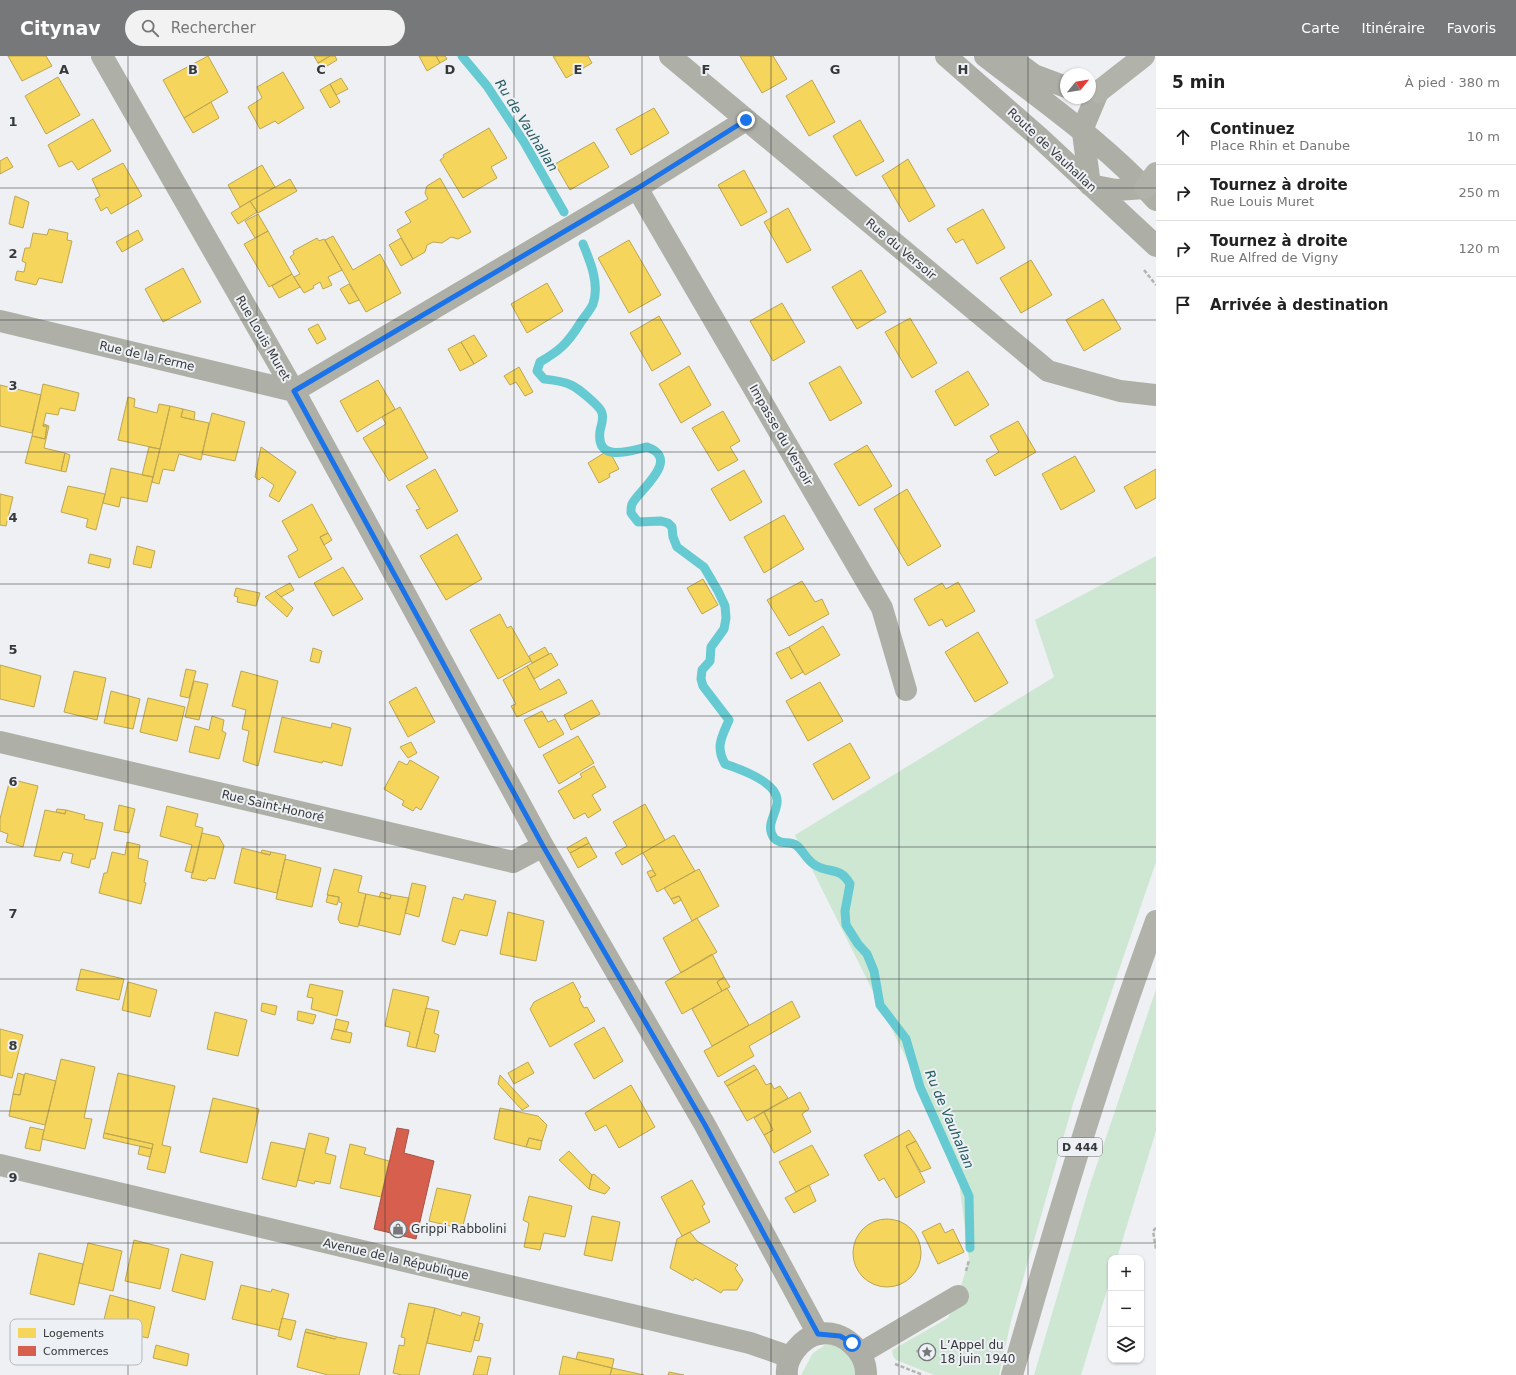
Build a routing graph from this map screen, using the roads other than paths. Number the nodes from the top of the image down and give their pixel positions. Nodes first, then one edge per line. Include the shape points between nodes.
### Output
1 (102, 56) edge
2 (670, 56) edge
3 (946, 56) edge
4 (985, 56) edge
5 (1008, 56) edge
6 (1144, 56) edge
7 (1060, 86) edge
8 (1096, 91) edge
9 (1091, 104) edge
10 (746, 120) junction
11 (1083, 133) junction
12 (1090, 185) junction
13 (1152, 187) edge
14 (638, 188) junction
15 (1156, 246) edge
16 (0, 321) edge
17 (294, 391) junction
18 (1156, 395) edge
19 (906, 690) dead end
20 (0, 742) edge
21 (543, 846) junction
22 (1156, 921) edge
23 (0, 1165) edge
24 (958, 1296) dead end
25 (818, 1334) junction
26 (788, 1366) edge
27 (868, 1368) edge
28 (1012, 1375) edge

1 - 17 street, Rue Louis Muret
2 - 10 street, Rue du Versoir
3 - 12 main road, Route de Vauhallan
4 - 11 main road
5 - 7 main road via 1034,75
6 - 8 main road
9 - 11 main road
10 - 14 street
10 - 18 street, Rue du Versoir via 1048,370 1120,390
11 - 12 main road
11 - 13 main road
12 - 13 main road via 1116,190
12 - 15 main road, Route de Vauhallan
14 - 17 street
14 - 19 street, Impasse du Versoir via 882,608
16 - 17 street, Rue de la Ferme
17 - 21 street, Rue Louis Muret
20 - 21 street, Rue Saint-Honoré via 513,862
21 - 25 street, Rue Louis Muret via 705,1125
22 - 28 main road, D 444 via 1099,1085
23 - 26 street, Avenue de la République via 750,1343
24 - 27 street
25 - 26 main road via 799,1345
25 - 27 main road via 840,1336 852,1343

